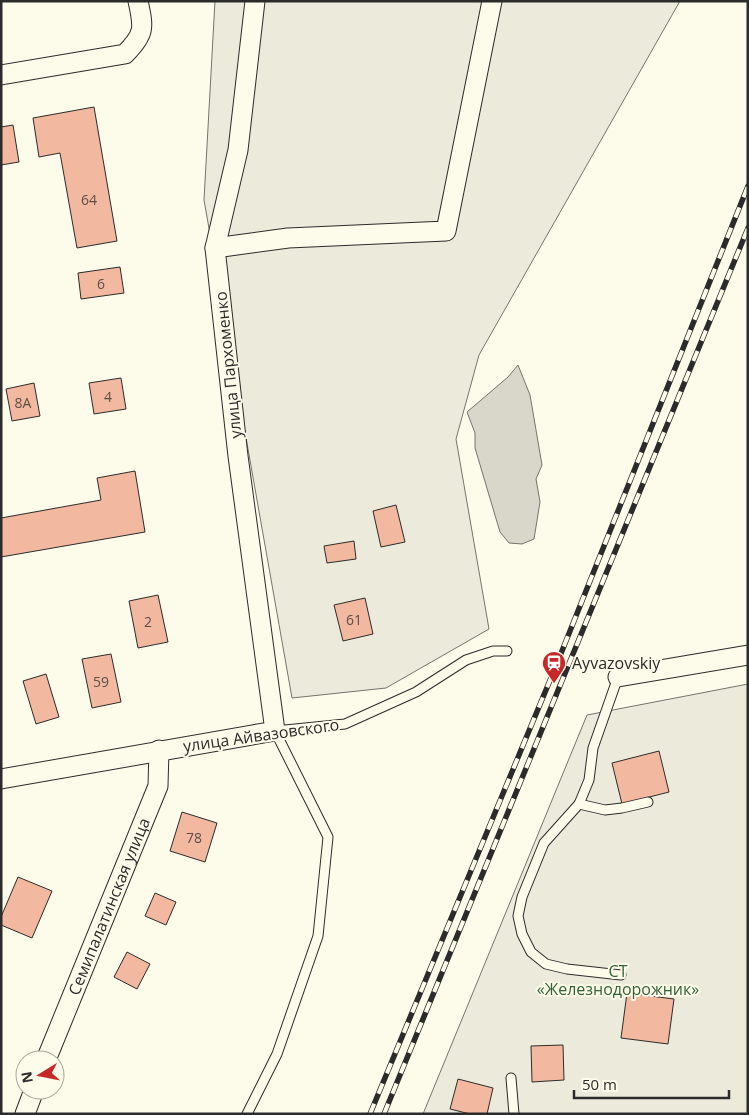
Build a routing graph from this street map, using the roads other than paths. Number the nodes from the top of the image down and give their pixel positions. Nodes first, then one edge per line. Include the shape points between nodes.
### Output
1 (138, 1) edge
2 (255, 1) edge
3 (492, 1) edge
4 (1, 75) edge
5 (215, 248) junction
6 (507, 651) dead end
7 (748, 655) edge
8 (618, 677) joint
9 (275, 731) junction
10 (159, 750) junction
11 (1, 779) edge
12 (648, 802) dead end
13 (579, 804) junction
14 (621, 974) dead end
15 (50, 1050) edge
16 (511, 1078) dead end
17 (30, 1100) edge
18 (25, 1114) edge
19 (247, 1114) edge
20 (514, 1114) edge

1 - 4 street via 143,23 139,40 125,54
2 - 5 street, улица Пархоменко via 238,150
3 - 5 street via 446,231 288,238
5 - 9 street, улица Пархоменко via 238,456
6 - 9 lane, улица Айвазовского via 493,651 466,660 416,692 345,724
7 - 8 street
8 - 13 lane via 593,748 589,780
9 - 10 street, улица Айвазовского
9 - 19 lane via 328,837 318,936 278,1054
10 - 11 street, улица Айвазовского
10 - 15 street, Семипалатинская улица via 158,786
12 - 13 lane via 605,810
13 - 14 lane via 544,843 522,897 518,916 522,934 531,952 546,964
16 - 20 lane
17 - 18 street

